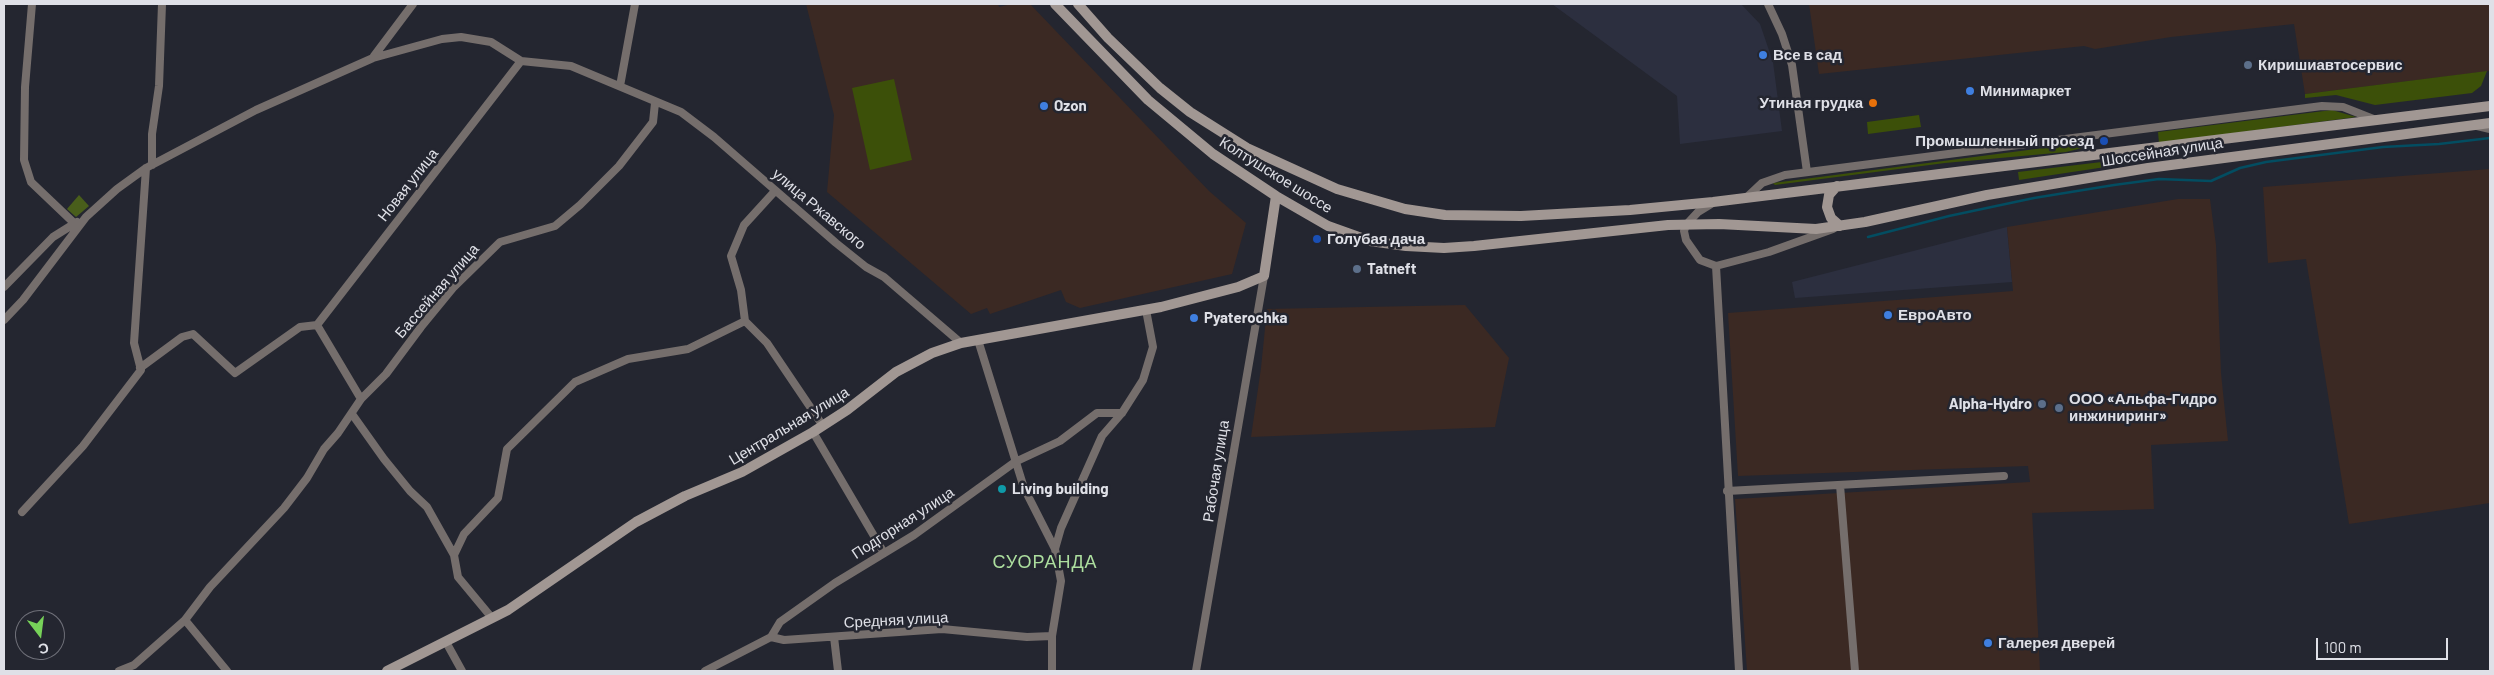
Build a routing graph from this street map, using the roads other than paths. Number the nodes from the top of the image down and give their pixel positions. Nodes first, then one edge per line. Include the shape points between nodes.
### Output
1 (32, 4) edge
2 (162, 4) edge
3 (413, 4) edge
4 (634, 4) edge
5 (1055, 4) edge
6 (1078, 4) edge
7 (1768, 4) edge
8 (373, 58) junction
9 (521, 61) junction
10 (620, 86) junction
11 (656, 102) junction
12 (2490, 106) edge
13 (2378, 120) junction
14 (2490, 123) edge
15 (2472, 125) junction
16 (2490, 129) edge
17 (149, 166) junction
18 (1807, 172) junction
19 (1837, 186) junction
20 (775, 191) junction
21 (1276, 196) junction
22 (1746, 198) junction
23 (1713, 202) junction
24 (86, 217) junction
25 (74, 223) junction
26 (1686, 225) junction
27 (1840, 226) junction
28 (1716, 266) junction
29 (1264, 276) junction
30 (4, 287) edge
31 (1146, 310) junction
32 (4, 320) edge
33 (745, 321) junction
34 (317, 325) junction
35 (978, 340) junction
36 (961, 343) junction
37 (140, 368) junction
38 (361, 399) junction
39 (1122, 412) junction
40 (352, 414) junction
41 (823, 426) junction
42 (813, 432) junction
43 (1015, 462) junction
44 (2004, 476) dead end
45 (1840, 484) junction
46 (1727, 491) junction
47 (22, 512) dead end
48 (1055, 549) junction
49 (884, 553) junction
50 (454, 555) junction
51 (492, 618) junction
52 (185, 620) junction
53 (1052, 636) junction
54 (771, 637) junction
55 (834, 637) junction
56 (446, 642) junction
57 (119, 671) edge
58 (226, 671) edge
59 (387, 671) edge
60 (462, 671) edge
61 (705, 671) edge
62 (838, 671) edge
63 (1052, 671) edge
64 (1196, 671) edge
65 (1739, 671) edge
66 (1855, 671) edge

1 - 25 street via 25,87 24,160 31,182
2 - 17 street via 159,86
3 - 8 street
4 - 10 street
5 - 21 main road, Колтушское шоссе via 1148,100 1213,154
6 - 23 main road, Колтушское шоссе via 1160,88 1190,112 1247,148 1298,173 1371,201 1445,215 1486,217 1630,210
7 - 18 street via 1792,65
8 - 9 street via 461,37 491,42
8 - 17 street via 256,110
9 - 10 street, улица Ржавского via 571,66
9 - 34 street, Новая улица
10 - 11 street, улица Ржавского
11 - 20 street, улица Ржавского via 681,112
11 - 38 street, Бассейная улица via 653,122 619,166 555,226 500,242 453,288 386,374
12 - 13 main road, Шоссейная улица
13 - 18 street via 2343,107 2322,106
13 - 19 main road, Шоссейная улица
14 - 15 main road, Шоссейная улица
15 - 16 street
15 - 27 main road, Шоссейная улица via 2148,168 1987,195
17 - 24 street
17 - 37 street via 134,343
18 - 22 street via 1773,178 1762,183
19 - 22 main road, Колтушское шоссе
19 - 27 main road via 1829,195 1827,207 1831,218
20 - 33 street via 744,225 731,256 741,290
20 - 36 street, улица Ржавского
21 - 26 main road, Колтушское шоссе via 1328,226 1370,240 1413,247 1466,246
21 - 29 main road
22 - 23 main road, Колтушское шоссе
23 - 26 street
24 - 25 street
24 - 32 street
25 - 30 street via 53,237
26 - 27 main road, Колтушское шоссе via 1799,230
26 - 28 street via 1686,240 1700,260
27 - 28 street via 1769,252
28 - 46 street
29 - 31 main road, Центральная улица via 1238,287
29 - 64 street, Рабочая улица
31 - 35 main road, Центральная улица
31 - 39 street via 1154,347 1143,380
33 - 41 street via 767,343
33 - 50 street via 688,349 628,359 576,382 506,449 498,498 464,534
34 - 37 street via 300,327 235,372 193,334 182,336
34 - 38 street
35 - 36 main road, Центральная улица
35 - 43 street
36 - 41 main road, Центральная улица via 932,353 896,372
37 - 47 street via 83,446
38 - 40 street, Бассейная улица
39 - 43 street, Подгорная улица via 1097,413 1060,441
39 - 48 street via 1102,436 1061,528
40 - 50 street via 384,459 427,507
40 - 52 street, Бассейная улица via 284,508 210,587
41 - 42 main road, Центральная улица
42 - 49 street
42 - 51 main road, Центральная улица via 742,472 685,496 636,522
43 - 48 street via 1024,488
43 - 49 street, Подгорная улица
44 - 45 street
45 - 46 street
45 - 66 street
46 - 65 street
48 - 53 street via 1061,581
49 - 54 street, Подгорная улица via 780,622
50 - 51 street via 458,577
51 - 56 main road, Центральная улица
52 - 57 street, Бассейная улица via 134,665
52 - 58 street
53 - 55 street, Средняя улица via 1027,637 942,629
53 - 63 street
54 - 55 street, Средняя улица via 784,640
54 - 61 street, Подгорная улица
55 - 62 street
56 - 59 main road, Центральная улица
56 - 60 street

